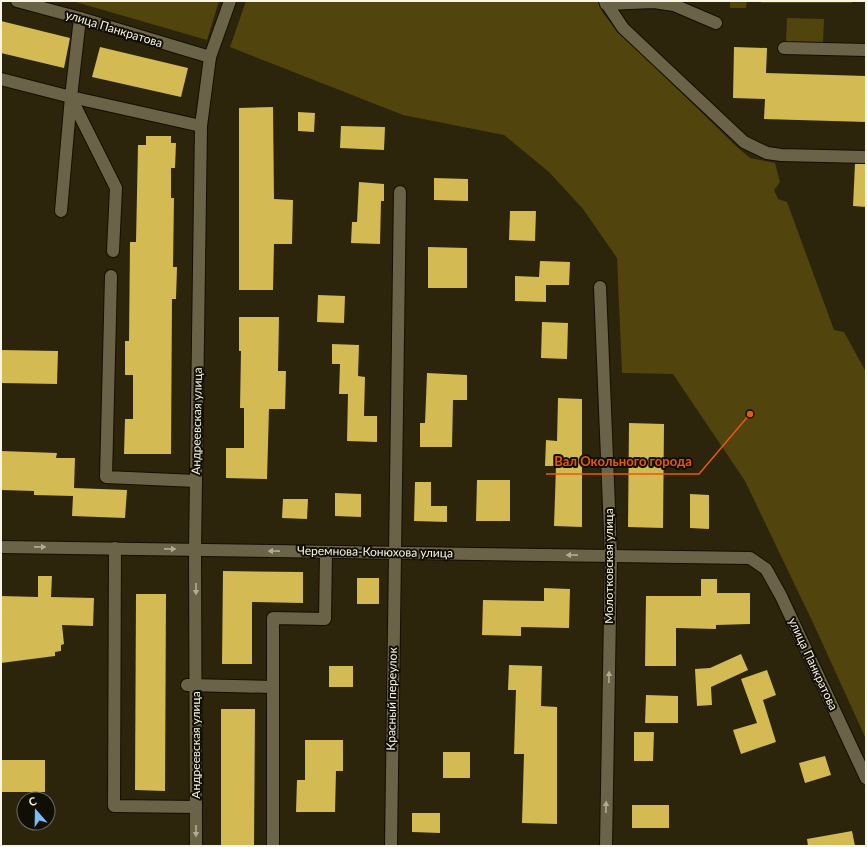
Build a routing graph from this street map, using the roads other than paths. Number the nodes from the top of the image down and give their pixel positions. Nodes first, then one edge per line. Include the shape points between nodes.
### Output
1 (17, 1) edge
2 (230, 1) edge
3 (606, 2) edge
4 (80, 18) junction
5 (716, 23) dead end
6 (784, 48) dead end
7 (866, 50) edge
8 (210, 57) junction
9 (1, 79) edge
10 (71, 97) junction
11 (201, 126) junction
12 (866, 157) edge
13 (400, 192) dead end
14 (61, 210) dead end
15 (113, 250) dead end
16 (111, 276) dead end
17 (600, 287) dead end
18 (196, 481) junction
19 (1, 547) edge
20 (115, 548) junction
21 (195, 550) junction
22 (326, 552) junction
23 (394, 553) junction
24 (611, 556) junction
25 (750, 558) joint
26 (191, 686) junction
27 (272, 687) junction
28 (866, 778) edge
29 (196, 807) junction
30 (196, 846) edge
31 (273, 846) edge
32 (391, 846) edge
33 (606, 846) edge

1 - 4 street, улица Панкратова
2 - 8 street, Андреевская улица
3 - 5 street via 654,2 674,5
3 - 12 street via 623,28 744,142 767,153 781,155
4 - 8 street, улица Панкратова
4 - 10 street
6 - 7 street
8 - 11 street, Андреевская улица
9 - 10 street
10 - 11 street
10 - 14 street
10 - 15 street via 116,188
11 - 18 street, Андреевская улица
13 - 23 street, Красный переулок
16 - 18 street via 106,477
17 - 24 street, Молотковская улица
18 - 21 street, Андреевская улица
19 -> 20 street, Черемнова-Конюхова улица
20 -> 21 street, Черемнова-Конюхова улица
20 - 29 street via 114,806
22 -> 21 street, Черемнова-Конюхова улица
21 -> 26 street, Андреевская улица
22 - 23 street, Черемнова-Конюхова улица
22 - 27 street via 325,619 273,618
24 -> 23 street, Черемнова-Конюхова улица
23 - 32 street, Красный переулок
24 - 25 street, Черемнова-Конюхова улица
33 -> 24 street, Молотковская улица
25 - 28 street, улица Панкратова via 766,569 781,596
26 - 27 street
26 - 29 street, Андреевская улица
27 - 31 street
29 -> 30 street, Андреевская улица

